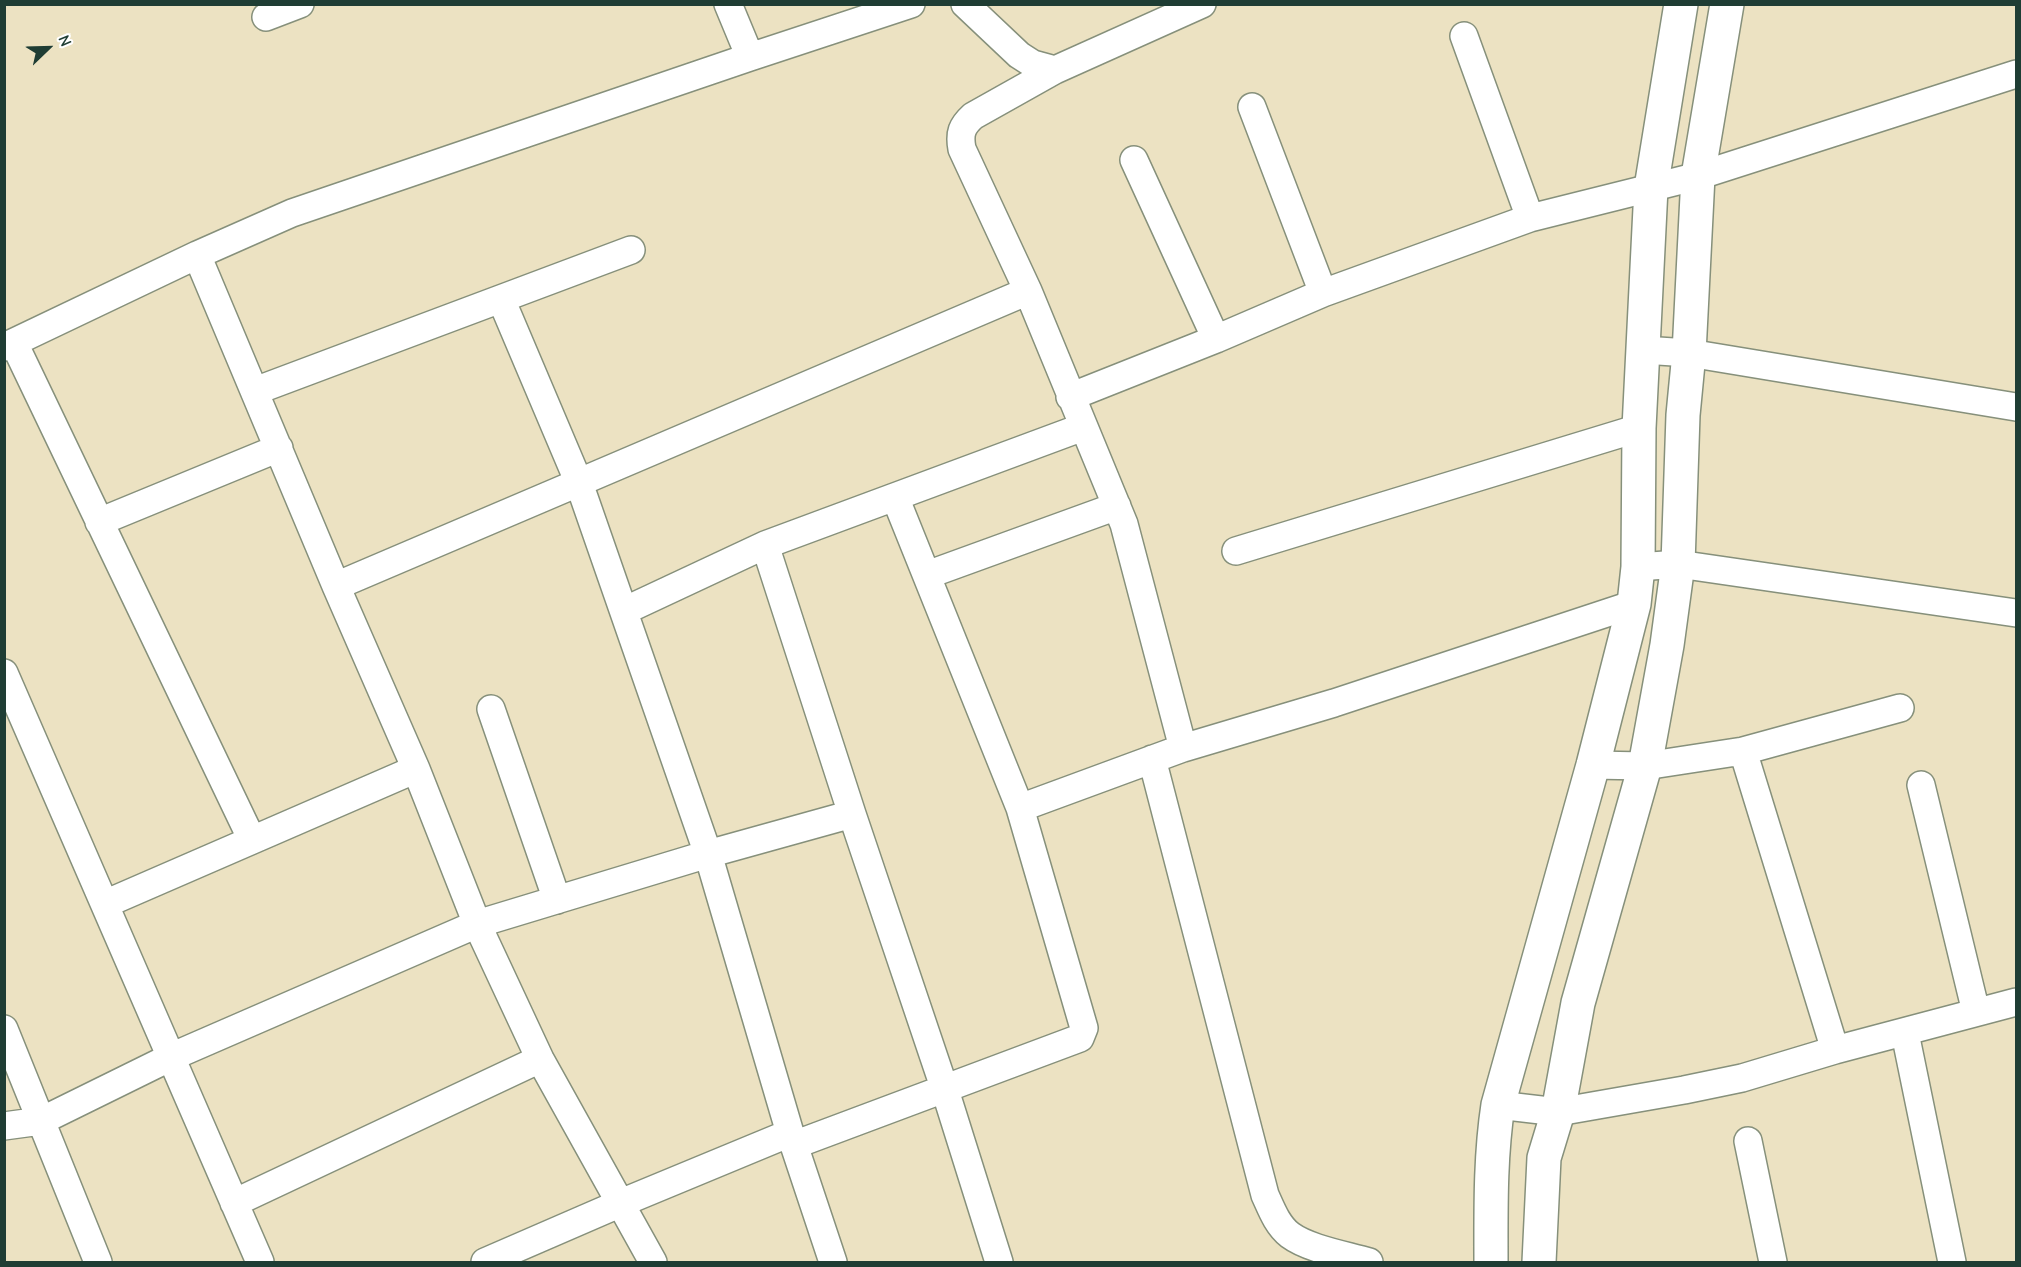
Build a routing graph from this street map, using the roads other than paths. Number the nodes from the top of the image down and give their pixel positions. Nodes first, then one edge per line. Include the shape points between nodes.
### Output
1 (300, 4) edge
2 (728, 4) edge
3 (911, 4) edge
4 (965, 4) edge
5 (1202, 4) edge
6 (1681, 4) edge
7 (1727, 4) edge
8 (266, 17) dead end
9 (1464, 36) dead end
10 (750, 57) junction
11 (1054, 70) junction
12 (2016, 74) edge
13 (1252, 107) dead end
14 (1134, 159) dead end
15 (1698, 176) junction
16 (1651, 188) junction
17 (1530, 218) junction
18 (631, 250) dead end
19 (197, 255) junction
20 (1028, 291) junction
21 (1323, 292) junction
22 (501, 299) junction
23 (1216, 339) junction
24 (9, 345) edge
25 (1643, 350) junction
26 (1689, 352) junction
27 (255, 392) junction
28 (1070, 397) junction
29 (2016, 407) edge
30 (1083, 426) junction
31 (1639, 428) junction
32 (279, 448) junction
33 (579, 483) junction
34 (895, 497) junction
35 (1117, 506) junction
36 (99, 522) junction
37 (765, 545) junction
38 (1236, 551) dead end
39 (1678, 564) junction
40 (1638, 567) junction
41 (927, 575) junction
42 (336, 586) junction
43 (1634, 604) junction
44 (624, 611) junction
45 (2016, 613) edge
46 (4, 673) edge
47 (1900, 708) dead end
48 (491, 709) dead end
49 (1183, 748) junction
50 (1743, 751) junction
51 (1152, 759) junction
52 (1593, 765) junction
53 (1645, 766) junction
54 (416, 770) junction
55 (1921, 785) dead end
56 (1020, 808) junction
57 (852, 814) junction
58 (252, 840) junction
59 (708, 854) junction
60 (557, 900) junction
61 (105, 904) junction
62 (477, 924) junction
63 (2016, 1002) edge
64 (1977, 1012) junction
65 (4, 1029) edge
66 (1905, 1033) junction
67 (1835, 1050) junction
68 (171, 1057) junction
69 (540, 1059) junction
70 (945, 1090) junction
71 (1498, 1105) junction
72 (1558, 1112) junction
73 (41, 1121) junction
74 (4, 1126) edge
75 (792, 1139) junction
76 (1748, 1141) dead end
77 (234, 1203) junction
78 (621, 1203) junction
79 (98, 1263) edge
80 (260, 1263) edge
81 (484, 1263) edge
82 (653, 1263) edge
83 (833, 1263) edge
84 (999, 1263) edge
85 (1369, 1263) edge
86 (1491, 1263) edge
87 (1539, 1263) edge
88 (1773, 1263) edge
89 (1952, 1263) edge

1 - 8 street
2 - 10 street
3 - 10 street
4 - 11 street via 1019,55
5 - 11 street
6 - 16 street
7 - 15 street
9 - 17 street
10 - 19 street via 292,213
11 - 20 street via 974,116 959,135
12 - 15 street
13 - 21 street
14 - 23 street
15 - 16 street
15 - 26 street
16 - 17 street
16 - 25 street
17 - 21 street
18 - 22 street
19 - 24 street
19 - 27 street
20 - 28 street
20 - 33 street
21 - 23 street
22 - 27 street
22 - 33 street
23 - 28 street
24 - 36 street
25 - 26 street
25 - 31 street
26 - 29 street
26 - 39 street
27 - 32 street
28 - 30 street
30 - 34 street
30 - 35 street
31 - 38 street
31 - 40 street
32 - 36 street
32 - 42 street
33 - 42 street
33 - 44 street
34 - 37 street
34 - 41 street
35 - 41 street
35 - 49 street
36 - 58 street
37 - 44 street
37 - 57 street
39 - 40 street
39 - 45 street
39 - 53 street
40 - 43 street
41 - 56 street
42 - 54 street
43 - 49 street via 1334,703
43 - 52 street
44 - 59 street
46 - 61 street
47 - 50 street
48 - 60 street
49 - 51 street
50 - 53 street
50 - 67 street
51 - 56 street
51 - 85 street via 1265,1195 1274,1216 1289,1234 1310,1245
52 - 53 street
52 - 71 street
53 - 72 street via 1578,1003
54 - 58 street
54 - 62 street
55 - 64 street
56 - 70 street via 1084,1028 1080,1038
57 - 59 street
57 - 70 street
58 - 61 street
59 - 60 street
59 - 75 street
60 - 62 street
61 - 68 street
62 - 68 street
62 - 69 street
63 - 64 street
64 - 66 street
65 - 73 street
66 - 67 street
66 - 89 street
67 - 72 street via 1742,1078
68 - 73 street
68 - 77 street
69 - 77 street
69 - 78 street
70 - 75 street
70 - 84 street
71 - 72 street
71 - 86 street via 1491,1174
72 - 87 street via 1544,1158
73 - 74 street
73 - 79 street
75 - 78 street
75 - 83 street
76 - 88 street
77 - 80 street
78 - 81 street
78 - 82 street

